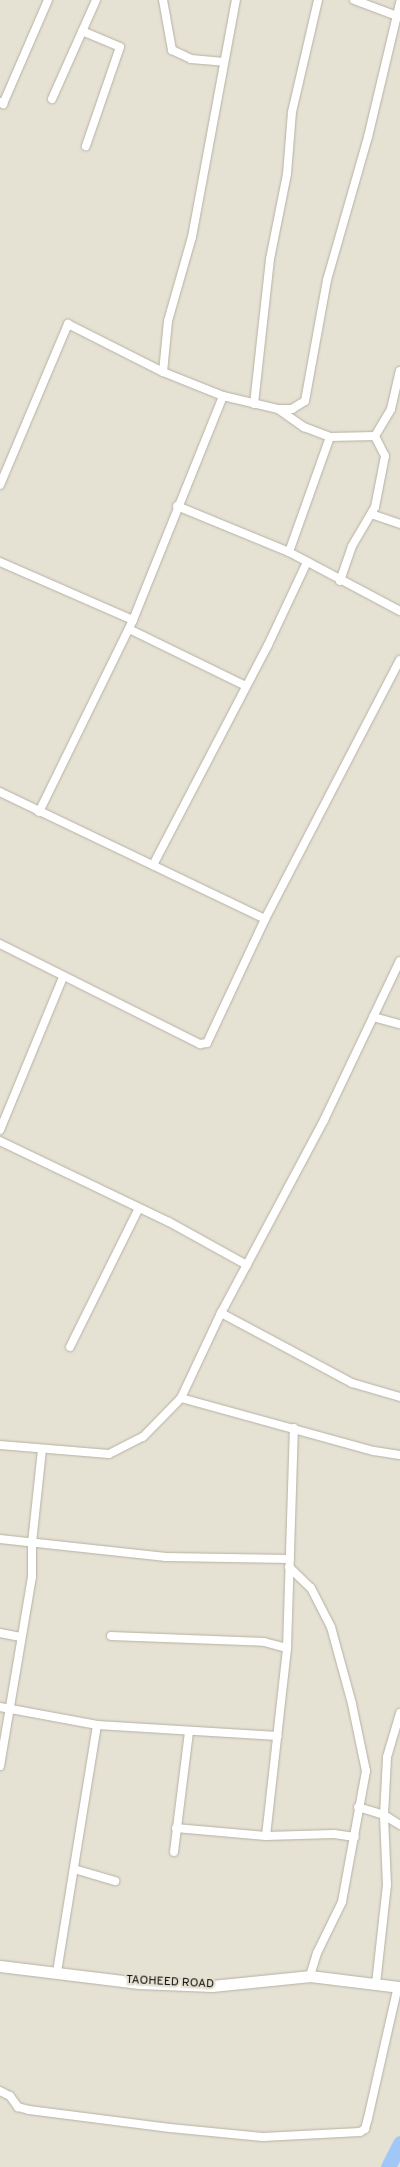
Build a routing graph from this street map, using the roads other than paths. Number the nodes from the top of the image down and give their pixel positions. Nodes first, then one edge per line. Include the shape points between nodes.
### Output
1 (48, 0) edge
2 (96, 0) edge
3 (163, 0) edge
4 (236, 0) edge
5 (318, 0) edge
6 (354, 0) edge
7 (400, 3) edge
8 (399, 17) edge
9 (82, 31) junction
10 (224, 62) junction
11 (52, 99) dead end
12 (0, 102) edge
13 (86, 146) dead end
14 (400, 371) edge
15 (162, 372) junction
16 (223, 396) junction
17 (254, 404) junction
18 (278, 409) junction
19 (375, 436) junction
20 (330, 437) junction
21 (0, 485) edge
22 (177, 506) junction
23 (371, 514) junction
24 (400, 524) edge
25 (289, 552) junction
26 (0, 562) edge
27 (307, 562) junction
28 (340, 581) junction
29 (400, 611) edge
30 (133, 620) junction
31 (129, 629) junction
32 (400, 660) edge
33 (246, 686) junction
34 (0, 792) edge
35 (39, 812) junction
36 (153, 865) junction
37 (265, 919) junction
38 (0, 944) edge
39 (400, 962) edge
40 (63, 977) junction
41 (373, 1017) junction
42 (400, 1024) edge
43 (0, 1130) edge
44 (0, 1140) edge
45 (139, 1208) junction
46 (247, 1265) junction
47 (221, 1313) junction
48 (70, 1347) dead end
49 (181, 1398) junction
50 (400, 1398) edge
51 (294, 1428) junction
52 (0, 1445) edge
53 (42, 1450) junction
54 (400, 1455) edge
55 (0, 1539) edge
56 (32, 1543) junction
57 (290, 1563) junction
58 (0, 1633) edge
59 (111, 1636) dead end
60 (21, 1637) junction
61 (287, 1648) junction
62 (4, 1708) edge
63 (400, 1712) edge
64 (97, 1725) junction
65 (190, 1731) junction
66 (278, 1736) junction
67 (0, 1766) edge
68 (358, 1808) junction
69 (384, 1815) junction
70 (400, 1825) edge
71 (176, 1828) junction
72 (266, 1836) junction
73 (355, 1837) junction
74 (174, 1852) dead end
75 (74, 1869) junction
76 (115, 1881) dead end
77 (0, 1966) edge
78 (57, 1972) junction
79 (310, 1976) junction
80 (376, 1984) junction
81 (399, 1987) edge
82 (0, 2091) edge

1 - 12 street via 3,104
2 - 9 street
3 - 10 street via 172,50 191,59
4 - 10 street
5 - 17 street via 292,112 287,174 265,297
6 - 8 street
7 - 8 street
8 - 18 street via 327,280 305,401 292,409
9 - 11 street
9 - 13 street via 120,47
10 - 15 street via 192,237 168,321
14 - 19 street via 391,409
15 - 16 street
15 - 21 street via 68,324
16 - 17 street
16 - 22 street
17 - 18 street
18 - 20 street via 304,427
19 - 20 street
19 - 23 street via 385,456
20 - 25 street via 317,465 301,526
22 - 25 street
22 - 30 street
23 - 24 street
23 - 28 street via 352,546
25 - 27 street
26 - 30 street
27 - 28 street
27 - 33 street
28 - 29 street
30 - 31 street
31 - 33 street
31 - 35 street
32 - 37 street
33 - 36 street
34 - 35 street
35 - 36 street
36 - 37 street
37 - 40 street via 208,1043 200,1044
38 - 40 street
39 - 41 street
40 - 43 street
41 - 42 street
41 - 46 street
44 - 45 street
45 - 46 street
45 - 48 street
46 - 47 street
47 - 49 street
47 - 50 street via 352,1383
49 - 51 street
49 - 53 street via 143,1437 117,1451 97,1455
51 - 54 street
51 - 57 street
52 - 53 street
53 - 56 street
55 - 56 street
56 - 57 street via 166,1557
56 - 60 street via 32,1578
57 - 61 street
57 - 68 street via 311,1588 331,1627 365,1766
58 - 60 street
59 - 61 street via 264,1642
60 - 62 street
61 - 66 street
62 - 64 street
62 - 67 street
63 - 69 street via 387,1757
64 - 65 street
64 - 75 street
65 - 66 street
65 - 71 street
66 - 72 street
68 - 69 street
68 - 73 street
69 - 70 street
69 - 80 street via 387,1885
71 - 72 street
71 - 74 street
72 - 73 street via 334,1834
73 - 79 street via 342,1902 317,1953
75 - 76 street
75 - 78 street
77 - 78 main road, TAOHEED ROAD
78 - 79 main road, TAOHEED ROAD via 139,1983 212,1986
79 - 80 main road, TAOHEED ROAD
80 - 81 main road, TAOHEED ROAD
81 - 82 street via 368,2118 360,2132 263,2136 170,2128 29,2110 18,2107 10,2096

